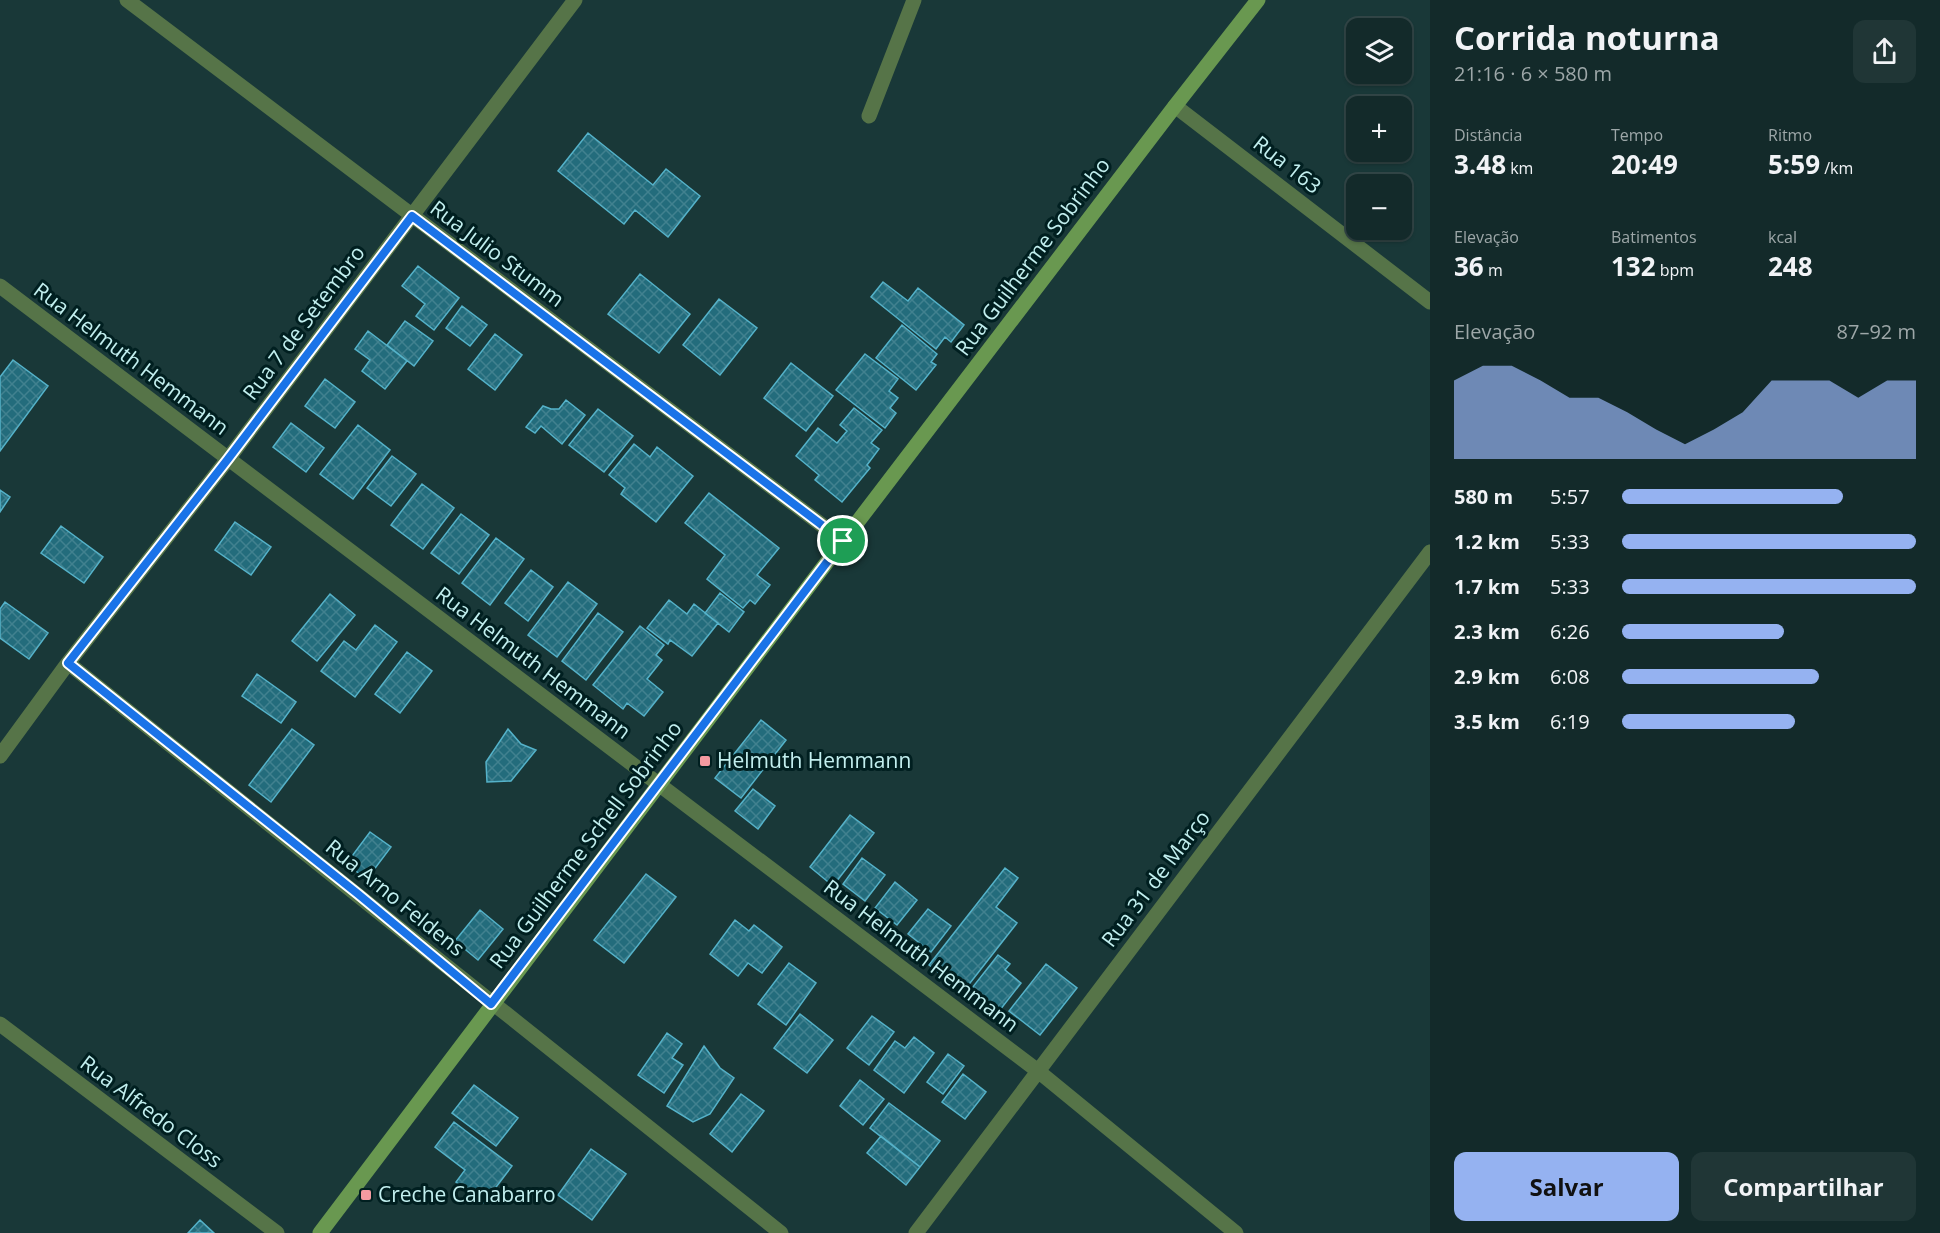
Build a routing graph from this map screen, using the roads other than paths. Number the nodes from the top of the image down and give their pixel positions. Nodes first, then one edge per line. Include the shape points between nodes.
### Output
1 (127, 0) edge
2 (575, 0) edge
3 (914, 0) edge
4 (1258, 0) edge
5 (1175, 106) junction
6 (869, 116) dead end
7 (412, 216) junction
8 (0, 286) edge
9 (1430, 302) edge
10 (228, 459) junction
11 (843, 541) junction
12 (1430, 552) edge
13 (68, 663) junction
14 (0, 756) edge
15 (659, 784) junction
16 (491, 1004) junction
17 (0, 1024) edge
18 (1038, 1071) junction
19 (277, 1233) edge
20 (320, 1233) edge
21 (781, 1233) edge
22 (916, 1233) edge
23 (1236, 1233) edge

1 - 7 street, Rua Julio Stumm
2 - 7 street, Rua 7 de Setembro
3 - 6 street
4 - 5 street, Rua Guilherme Sobrinho
5 - 9 street, Rua 163
5 - 11 street, Rua Guilherme Sobrinho
7 - 10 street, Rua 7 de Setembro
7 - 11 street, Rua Julio Stumm
8 - 10 street, Rua Helmuth Hemmann
10 - 13 street, Rua 7 de Setembro
10 - 15 street, Rua Helmuth Hemmann
11 - 15 street, Rua Guilherme Schell Sobrinho
12 - 18 street, Rua 31 de Março
13 - 14 street, Rua 7 de Setembro
13 - 16 street, Rua Arno Feldens
15 - 16 street, Rua Guilherme Schell Sobrinho
15 - 18 street, Rua Helmuth Hemmann
16 - 20 street, Rua Guilherme Schell Sobrinho
16 - 21 street, Rua Arno Feldens
17 - 19 street, Rua Alfredo Closs
18 - 22 street, Rua 31 de Março
18 - 23 street, Rua Helmuth Hemmann

